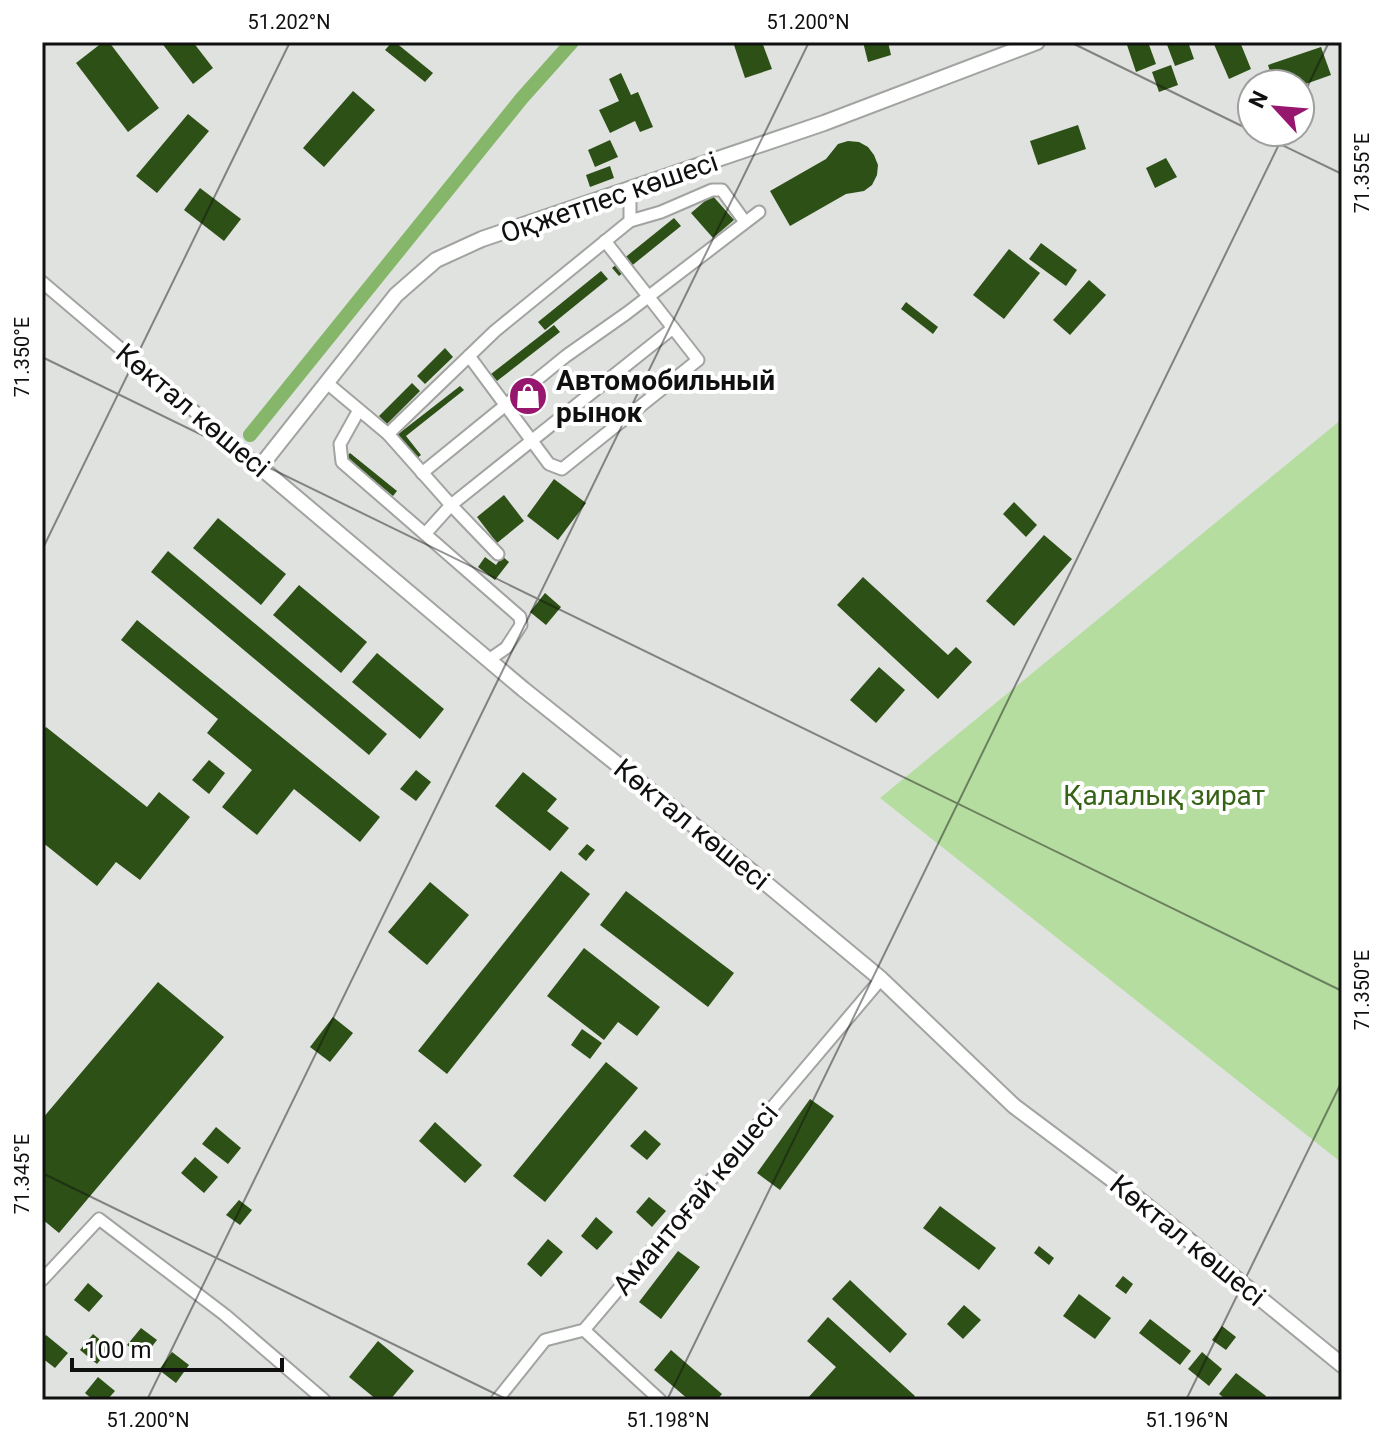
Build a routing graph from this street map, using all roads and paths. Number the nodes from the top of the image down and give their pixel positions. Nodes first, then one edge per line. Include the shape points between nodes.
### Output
1 (1037, 42) edge
2 (630, 191) junction
3 (759, 212) dead end
4 (630, 221) junction
5 (745, 222) junction
6 (605, 241) junction
7 (42, 282) edge
8 (649, 295) junction
9 (673, 328) junction
10 (469, 356) junction
11 (327, 383) junction
12 (505, 406) junction
13 (359, 410) junction
14 (388, 434) junction
15 (532, 441) junction
16 (260, 467) junction
17 (422, 473) junction
18 (451, 505) junction
19 (425, 534) junction
20 (498, 554) dead end
21 (490, 659) junction
22 (881, 979) junction
23 (42, 1280) edge
24 (584, 1330) junction
25 (1342, 1365) edge
26 (324, 1400) edge
27 (497, 1400) edge
28 (660, 1400) edge

1 - 2 street, Оқжетпес көшесі
2 - 4 street
2 - 11 street, Оқжетпес көшесі via 482,239 436,260 396,295
3 - 5 street
4 - 5 street via 722,190
4 - 6 street
5 - 8 street
6 - 8 street
6 - 10 street
7 - 16 street, Көктал көшесі
8 - 9 street
8 - 12 street
9 - 15 street
9 - 15 street via 698,360 574,460 558,469
10 - 12 street
10 - 14 street
11 - 13 street
11 - 16 street, Оқжетпес көшесі
12 - 15 street
12 - 17 street
13 - 14 street
13 - 19 street via 340,444 342,462
14 - 17 street
15 - 18 street
16 - 21 street, Көктал көшесі
17 - 18 street
18 - 19 street
18 - 20 street
19 - 21 street via 520,617 521,625 506,648
21 - 22 street, Көктал көшесі
22 - 24 street, Амантоғай көшесі
22 - 25 street, Көктал көшесі via 1014,1106
23 - 26 street via 99,1219 225,1315
24 - 27 street via 545,1340
24 - 28 street

